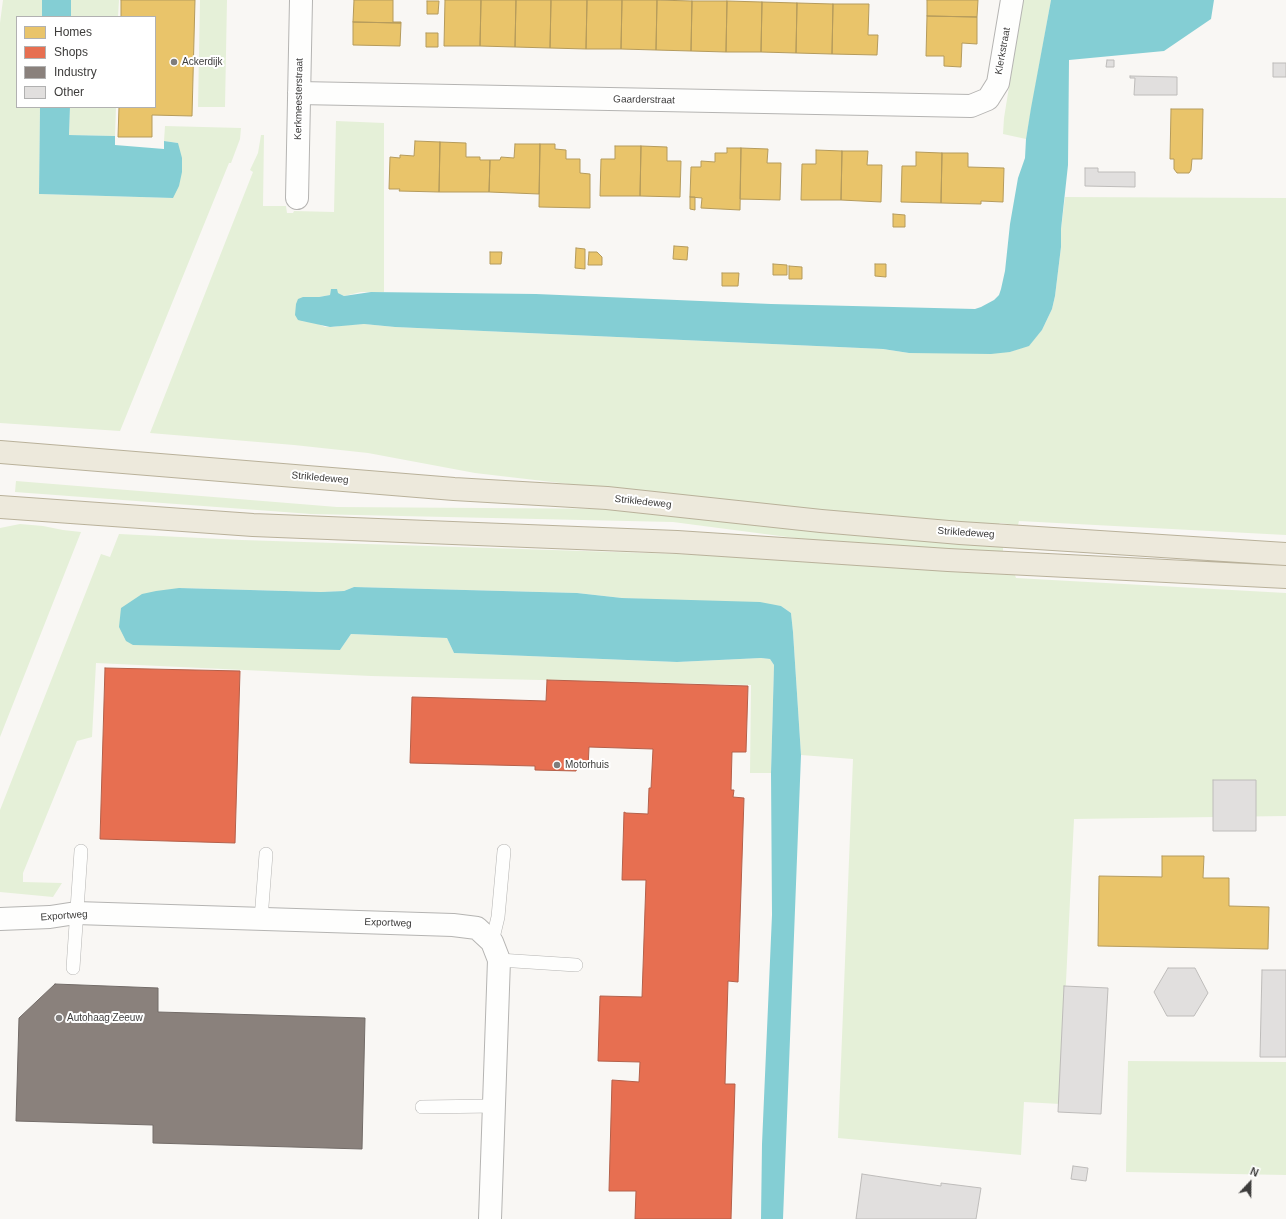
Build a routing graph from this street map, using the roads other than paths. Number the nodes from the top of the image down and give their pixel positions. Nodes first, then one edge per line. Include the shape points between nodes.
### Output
1 (301, 0) edge
2 (1012, 0) edge
3 (299, 92) junction
4 (988, 99) joint
5 (297, 198) dead end
6 (0, 452) edge
7 (0, 507) edge
8 (1286, 554) edge
9 (1286, 577) edge
10 (81, 851) dead end
11 (504, 851) dead end
12 (266, 854) dead end
13 (76, 913) junction
14 (0, 918) edge
15 (261, 919) junction
16 (495, 951) junction
17 (576, 965) dead end
18 (73, 968) dead end
19 (494, 1106) junction
20 (422, 1107) dead end
21 (490, 1219) edge

1 - 3 street, Kerkmeesterstraat
2 - 4 street, Klerkstraat via 998,83
3 - 4 street, Gaarderstraat via 971,106
3 - 5 street, Kerkmeesterstraat
6 - 8 main road, Strikledeweg via 454,489 607,498 960,533
7 - 9 main road via 253,525 677,542 948,560
10 - 13 lane
11 - 16 lane
12 - 15 lane
13 - 14 street, Exportweg via 50,917
13 - 15 street, Exportweg
13 - 18 lane
15 - 16 street, Exportweg via 477,928
16 - 17 lane
16 - 19 street
19 - 20 lane
19 - 21 street

